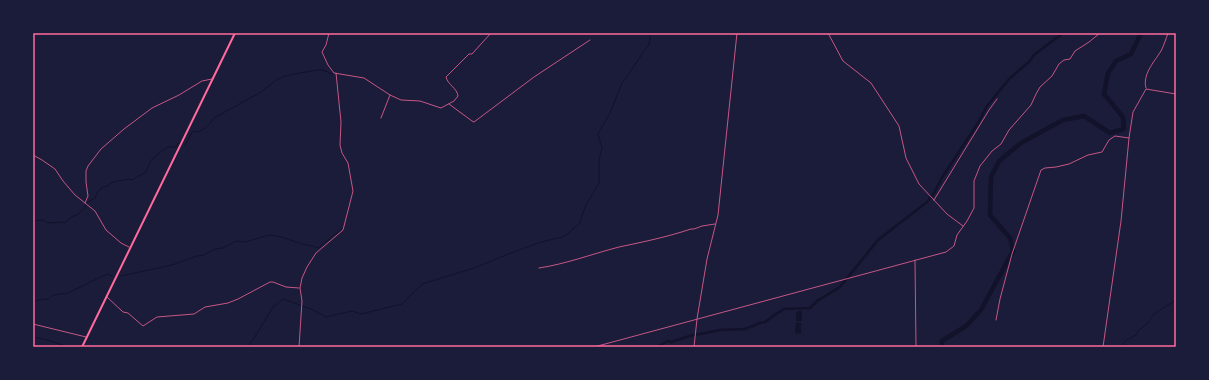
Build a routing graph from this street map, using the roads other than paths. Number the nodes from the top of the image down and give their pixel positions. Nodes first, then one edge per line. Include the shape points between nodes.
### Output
1 (235, 33) edge
2 (329, 33) edge
3 (491, 33) edge
4 (737, 33) edge
5 (828, 33) edge
6 (1100, 33) edge
7 (1168, 33) edge
8 (590, 40) dead end
9 (336, 73) junction
10 (213, 79) junction
11 (1146, 89) junction
12 (1176, 94) edge
13 (390, 95) junction
14 (997, 99) dead end
15 (449, 103) junction
16 (381, 118) dead end
17 (1129, 138) junction
18 (33, 155) edge
19 (934, 200) junction
20 (86, 204) junction
21 (716, 224) junction
22 (963, 226) junction
23 (130, 248) junction
24 (915, 260) junction
25 (539, 268) dead end
26 (300, 288) junction
27 (107, 296) junction
28 (696, 319) junction
29 (996, 320) dead end
30 (33, 324) edge
31 (87, 337) junction
32 (82, 347) edge
33 (299, 347) edge
34 (594, 347) edge
35 (694, 347) edge
36 (916, 347) edge
37 (1103, 347) edge

1 - 10 main road
2 - 9 street via 322,52 330,69
3 - 15 street via 446,77 458,92 458,96
4 - 21 street
5 - 19 street via 843,61 871,83 899,126 906,158 913,174
6 - 22 street via 1075,51 1070,59 1059,64 1001,144 980,166 974,181 974,208
7 - 11 street via 1162,49 1149,69 1144,83
8 - 15 street via 534,77 474,122
9 - 13 street via 364,78
9 - 26 street via 341,122 340,145 348,163 353,191 343,230 316,253 302,278
10 - 20 street via 202,81 152,108 105,145 86,171
10 - 23 main road
11 - 12 street
11 - 17 street via 1133,112
13 - 15 street via 401,100 420,101 441,108
13 - 16 street
14 - 19 street
17 - 29 street via 1115,136 1109,140 1102,152 1069,164 1041,170 1012,254
17 - 37 street via 1121,221
18 - 20 street via 55,169 75,196
19 - 22 street via 950,218
20 - 23 street via 94,211 108,233
21 - 25 street
21 - 28 street
22 - 24 street via 954,246 946,252
23 - 27 main road
24 - 28 street
24 - 36 street
26 - 27 street via 270,282 238,299 206,307 194,314 157,317 143,326 128,313 123,312
26 - 33 street via 302,301
27 - 31 main road
28 - 34 street
28 - 35 street
30 - 31 street
31 - 32 main road

